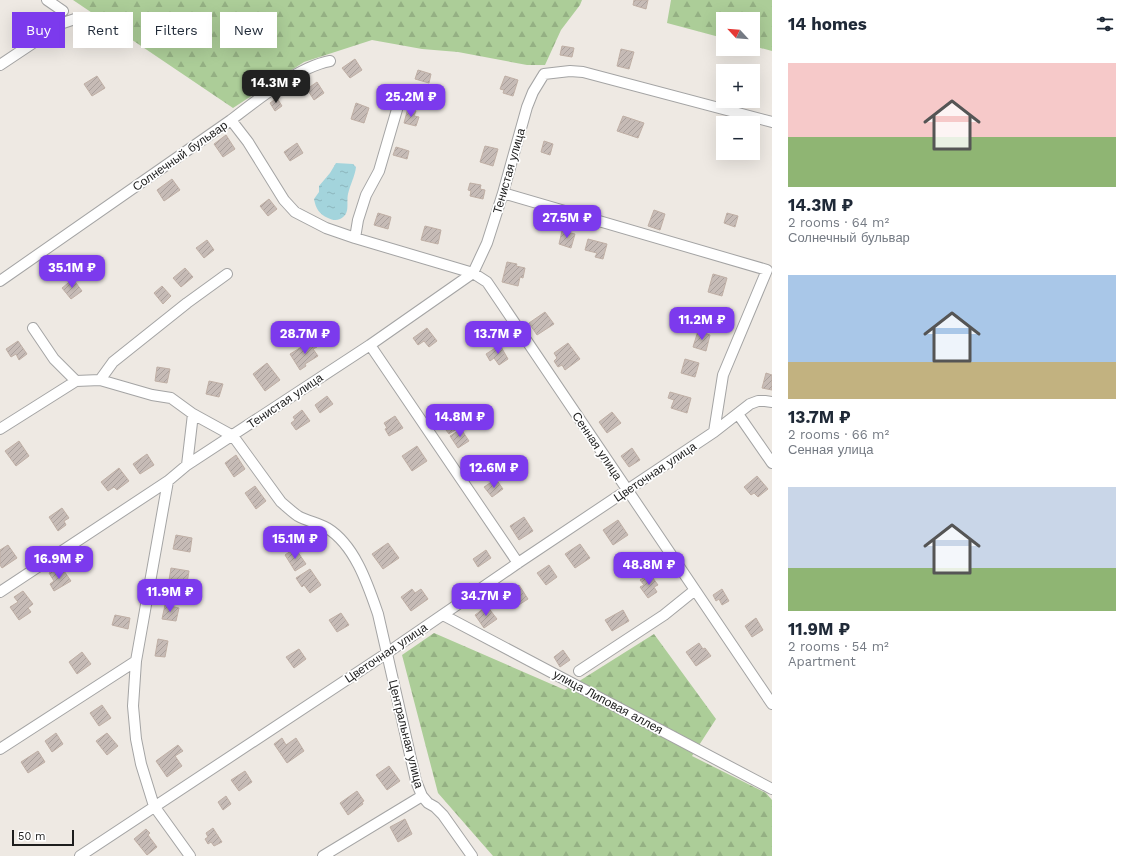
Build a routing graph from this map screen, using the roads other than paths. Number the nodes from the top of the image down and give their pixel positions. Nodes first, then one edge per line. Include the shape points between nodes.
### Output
1 (47, 0) edge
2 (63, 11) dead end
3 (73, 20) edge
4 (330, 61) dead end
5 (0, 65) edge
6 (398, 106) dead end
7 (231, 120) junction
8 (772, 122) edge
9 (503, 193) junction
10 (355, 238) junction
11 (473, 273) junction
12 (227, 274) dead end
13 (0, 281) edge
14 (33, 328) dead end
15 (370, 345) junction
16 (100, 380) junction
17 (76, 381) junction
18 (772, 402) edge
19 (193, 414) junction
20 (738, 414) junction
21 (0, 429) edge
22 (714, 432) junction
23 (233, 436) junction
24 (772, 463) edge
25 (187, 465) junction
26 (168, 481) junction
27 (627, 490) junction
28 (518, 563) junction
29 (695, 590) junction
30 (0, 592) edge
31 (443, 615) junction
32 (387, 653) junction
33 (136, 662) junction
34 (579, 671) dead end
35 (772, 704) edge
36 (0, 749) edge
37 (772, 789) edge
38 (422, 796) junction
39 (154, 806) junction
40 (80, 856) edge
41 (190, 856) edge
42 (323, 856) edge
43 (472, 856) edge

1 - 2 street
3 - 5 street via 63,23
4 - 7 street via 298,74
6 - 10 street via 379,171 366,195
7 - 10 street, Солнечный бульвар via 248,142 284,200 295,212 326,228
7 - 13 street, Солнечный бульвар
8 - 9 street, Тенистая улица via 583,72 544,74 527,107
9 - 11 street, Тенистая улица via 487,243
9 - 22 street via 767,270 723,375
10 - 11 street, Солнечный бульвар
11 - 15 street, Тенистая улица
11 - 27 street, Сенная улица via 492,287
12 - 16 street via 113,362
14 - 17 street via 54,359
15 - 23 street, Тенистая улица
15 - 28 street
16 - 17 street
16 - 19 street via 171,398
17 - 21 street
18 - 20 street, Цветочная улица via 758,401
19 - 23 street
19 - 25 street
20 - 22 street, Цветочная улица
20 - 24 street
22 - 27 street, Цветочная улица
23 - 25 street, Тенистая улица
23 - 32 street, Центральная улица via 291,511 325,527 343,541 360,568 369,589
25 - 26 street, Тенистая улица
26 - 30 street, Тенистая улица
26 - 33 street
27 - 28 street, Цветочная улица
27 - 29 street, Сенная улица
28 - 31 street, Цветочная улица
29 - 34 street via 664,616
29 - 35 street, Сенная улица
31 - 32 street, Цветочная улица
31 - 37 street, улица Липовая аллея
32 - 38 street, Центральная улица via 416,781
32 - 39 street, Цветочная улица
33 - 36 street
33 - 39 street via 133,706 136,739
38 - 42 street
38 - 43 street, Центральная улица via 443,815
39 - 40 street, Цветочная улица
39 - 41 street

